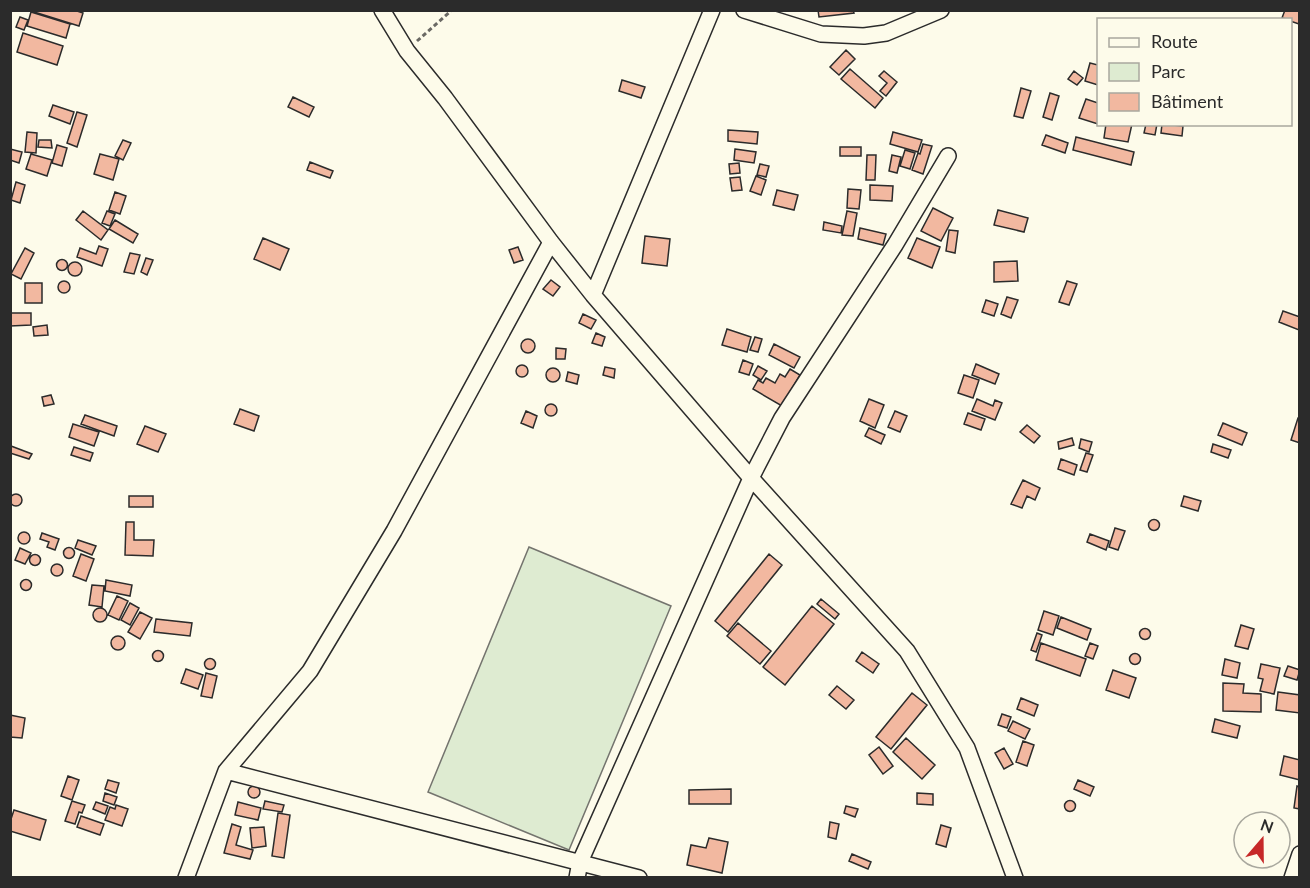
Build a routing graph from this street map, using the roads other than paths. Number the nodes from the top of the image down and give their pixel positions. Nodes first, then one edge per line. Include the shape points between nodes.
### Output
1 (382, 10) edge
2 (712, 10) edge
3 (744, 10) edge
4 (940, 10) edge
5 (948, 156) dead end
6 (550, 242) junction
7 (594, 295) junction
8 (751, 478) junction
9 (226, 771) junction
10 (1299, 854) edge
11 (579, 870) edge
12 (186, 878) edge
13 (639, 878) edge
14 (1015, 878) edge
15 (1292, 878) edge

1 - 6 street via 407,51
2 - 7 street
3 - 4 street via 821,34 864,36 886,33
5 - 8 street via 782,418
6 - 7 street
6 - 9 street via 394,531 310,670
7 - 8 street
8 - 11 street
8 - 14 street via 907,651 967,748
9 - 11 street
9 - 12 street
10 - 15 street
11 - 13 street

